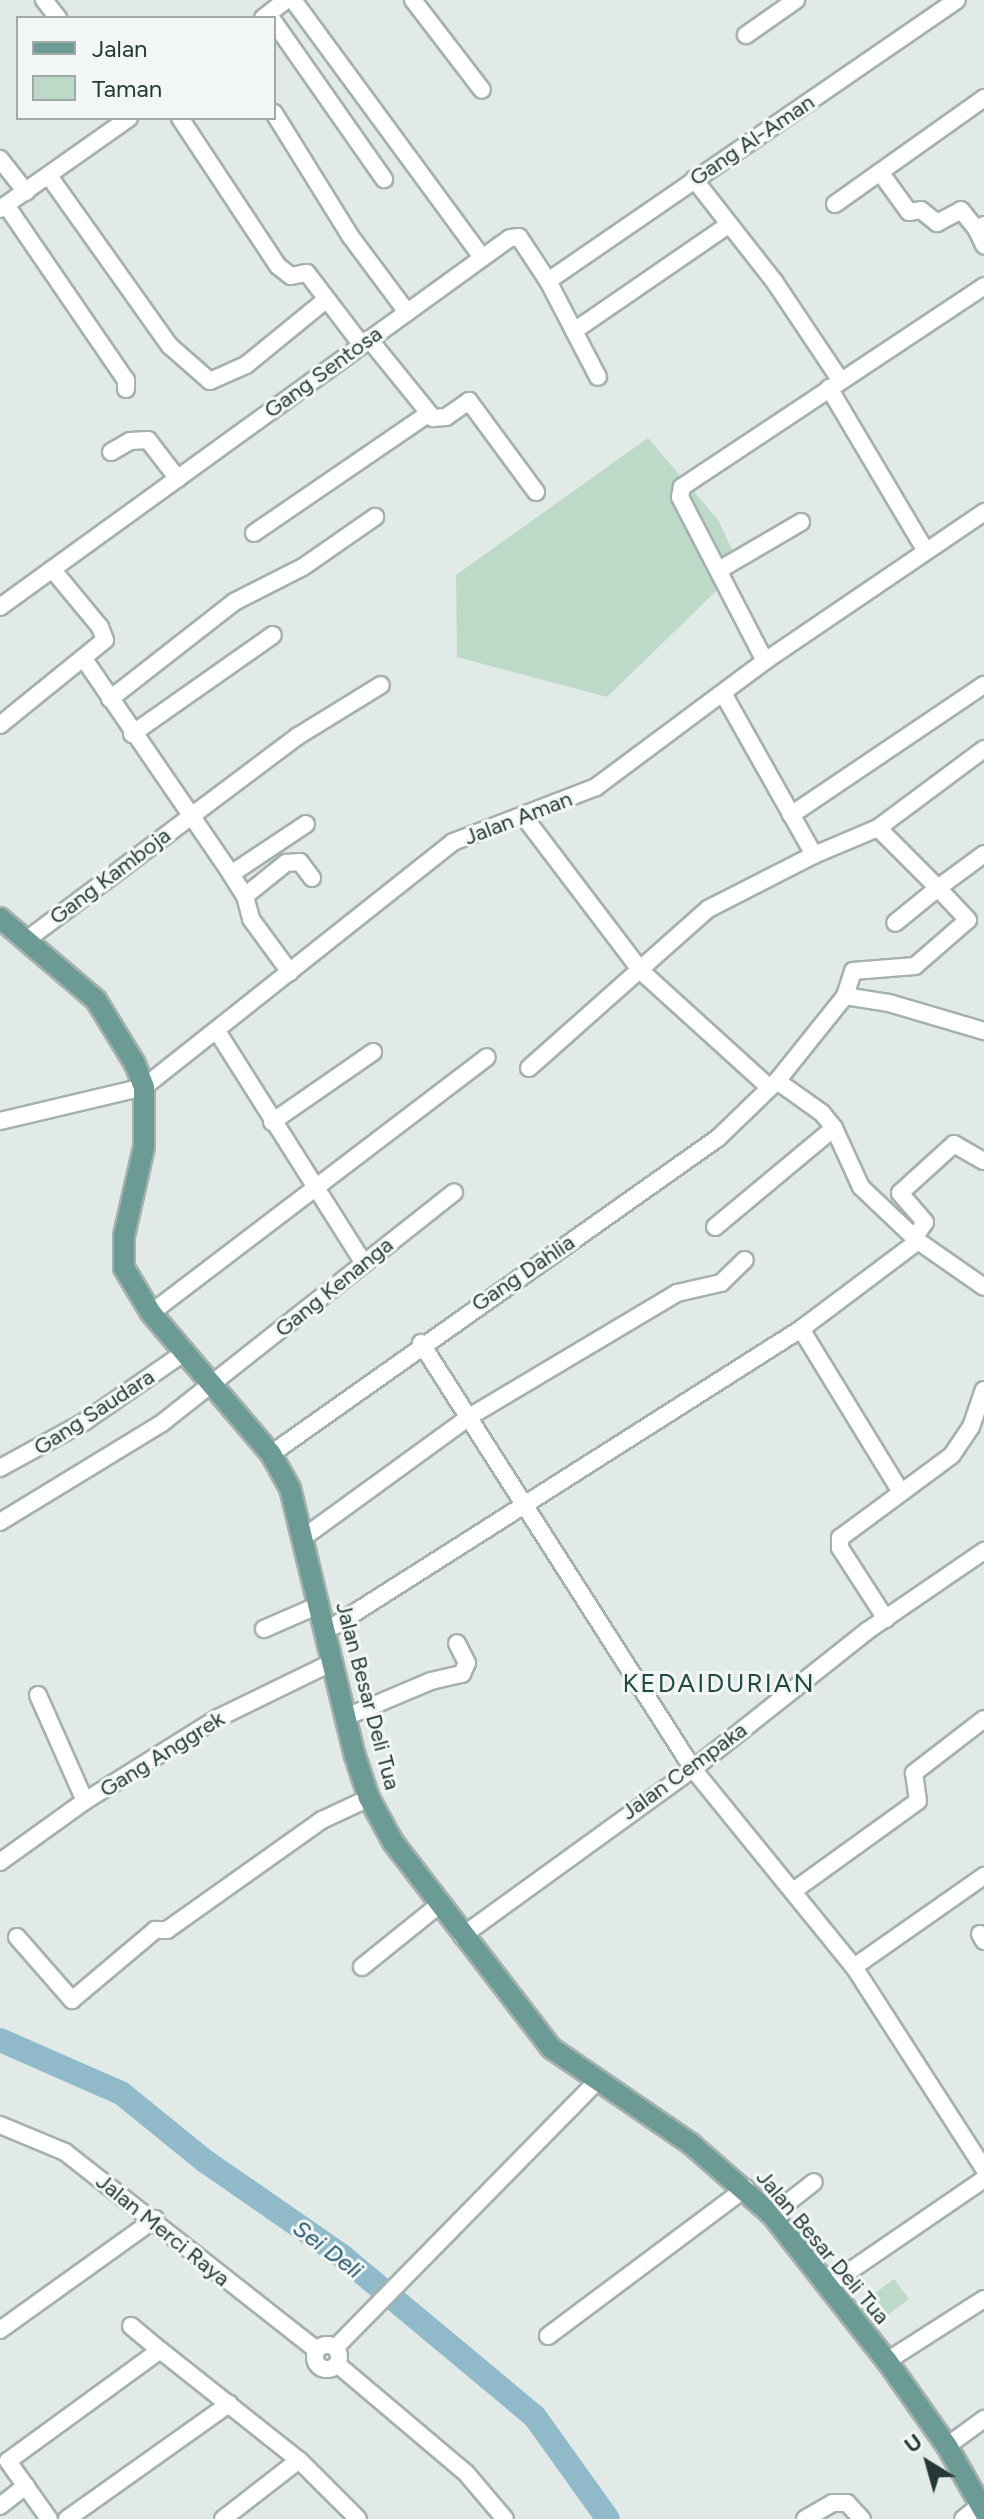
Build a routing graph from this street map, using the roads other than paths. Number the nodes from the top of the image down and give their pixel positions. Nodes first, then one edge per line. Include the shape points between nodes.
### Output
1 (44, 0) edge
2 (286, 0) edge
3 (293, 0) edge
4 (413, 0) edge
5 (796, 0) edge
6 (957, 0) edge
7 (56, 16) edge
8 (271, 16) edge
9 (276, 28) edge
10 (746, 35) dead end
11 (482, 90) dead end
12 (984, 98) edge
13 (276, 116) edge
14 (126, 120) edge
15 (181, 120) edge
16 (0, 159) edge
17 (880, 172) junction
18 (49, 176) junction
19 (384, 179) dead end
20 (694, 179) junction
21 (26, 192) junction
22 (835, 204) dead end
23 (3, 207) edge
24 (727, 226) junction
25 (982, 233) edge
26 (481, 256) junction
27 (548, 281) junction
28 (984, 286) edge
29 (327, 299) junction
30 (407, 312) junction
31 (574, 331) junction
32 (365, 342) junction
33 (598, 377) dead end
34 (835, 384) junction
35 (126, 389) dead end
36 (428, 414) junction
37 (111, 452) dead end
38 (178, 479) junction
39 (536, 492) dead end
40 (984, 512) edge
41 (375, 517) dead end
42 (801, 522) dead end
43 (254, 533) dead end
44 (925, 550) junction
45 (52, 569) junction
46 (719, 570) junction
47 (0, 607) edge
48 (273, 635) dead end
49 (84, 659) junction
50 (765, 661) junction
51 (381, 685) dead end
52 (984, 685) edge
53 (724, 695) junction
54 (110, 699) junction
55 (0, 725) edge
56 (132, 734) junction
57 (984, 749) edge
58 (191, 815) junction
59 (791, 815) junction
60 (525, 818) junction
61 (306, 824) dead end
62 (878, 828) junction
63 (984, 854) edge
64 (814, 855) junction
65 (231, 874) junction
66 (312, 878) dead end
67 (938, 888) junction
68 (245, 896) junction
69 (2, 923) edge
70 (895, 923) dead end
71 (29, 938) junction
72 (290, 972) junction
73 (642, 972) junction
74 (845, 996) junction
75 (217, 1031) junction
76 (984, 1031) edge
77 (373, 1052) dead end
78 (487, 1057) dead end
79 (529, 1068) dead end
80 (773, 1084) junction
81 (144, 1087) junction
82 (0, 1121) edge
83 (272, 1122) junction
84 (834, 1128) junction
85 (984, 1161) edge
86 (312, 1186) junction
87 (454, 1192) dead end
88 (715, 1227) dead end
89 (916, 1240) junction
90 (745, 1260) dead end
91 (363, 1262) junction
92 (984, 1287) edge
93 (151, 1313) junction
94 (801, 1329) junction
95 (421, 1343) junction
96 (185, 1352) junction
97 (214, 1384) junction
98 (984, 1390) edge
99 (469, 1417) junction
100 (271, 1454) junction
101 (0, 1468) edge
102 (901, 1492) junction
103 (525, 1500) junction
104 (0, 1522) edge
105 (304, 1537) junction
106 (984, 1551) edge
107 (319, 1605) junction
108 (886, 1619) junction
109 (264, 1629) dead end
110 (326, 1631) junction
111 (457, 1643) dead end
112 (333, 1662) junction
113 (38, 1695) dead end
114 (346, 1717) junction
115 (984, 1719) edge
116 (693, 1769) junction
117 (369, 1798) junction
118 (85, 1801) junction
119 (0, 1862) edge
120 (984, 1876) edge
121 (796, 1889) junction
122 (440, 1904) junction
123 (462, 1936) junction
124 (17, 1937) dead end
125 (362, 1967) dead end
126 (854, 1967) junction
127 (597, 2081) junction
128 (0, 2125) edge
129 (984, 2169) edge
130 (984, 2179) edge
131 (814, 2182) dead end
132 (746, 2188) junction
133 (772, 2215) junction
134 (155, 2219) junction
135 (828, 2286) junction
136 (984, 2299) edge
137 (131, 2326) dead end
138 (0, 2330) edge
139 (548, 2336) dead end
140 (160, 2350) junction
141 (336, 2356) junction
142 (887, 2361) junction
143 (229, 2404) junction
144 (984, 2419) edge
145 (947, 2446) junction
146 (299, 2460) junction
147 (4, 2464) edge
148 (26, 2486) junction
149 (0, 2506) edge
150 (982, 2508) edge
151 (359, 2518) edge
152 (49, 2519) edge
153 (67, 2519) edge
154 (223, 2519) edge
155 (505, 2519) edge
156 (805, 2519) edge
157 (862, 2519) edge
158 (963, 2519) edge

1 - 7 street
2 - 8 street
3 - 26 street
4 - 11 street
5 - 10 street
6 - 20 street, Gang Al-Aman
9 - 19 street
12 - 17 street
13 - 30 street via 351,237
14 - 18 street
15 - 29 street via 278,266 291,276 307,273
16 - 21 street
17 - 22 street
17 - 25 street via 909,212 921,210 937,223 961,210
18 - 21 street
18 - 29 street via 170,346 210,381 246,365
20 - 24 street
20 - 27 street, Gang Al-Aman
21 - 23 street
23 - 35 street via 126,380
24 - 31 street
24 - 34 street via 774,281
26 - 27 street, Gang Sentosa via 519,237
26 - 30 street, Gang Sentosa
27 - 31 street, Gang Sentosa
28 - 34 street
29 - 32 street
30 - 32 street, Gang Sentosa
31 - 33 street, Gang Sentosa
32 - 36 street
32 - 38 street, Gang Sentosa
34 - 44 street
34 - 46 street via 682,487 680,497
36 - 39 street via 446,417 467,400
36 - 43 street
37 - 38 street via 130,441 148,440
38 - 45 street, Gang Sentosa
40 - 44 street, Jalan Aman
41 - 54 street via 303,567 234,602
42 - 46 street
44 - 50 street, Jalan Aman
45 - 47 street, Gang Sentosa
45 - 49 street via 105,636
46 - 50 street
48 - 56 street
49 - 54 street
49 - 55 street
50 - 53 street, Jalan Aman
51 - 58 street, Gang Kamboja via 298,736
52 - 59 street
53 - 59 street
53 - 60 street, Jalan Aman via 596,787
54 - 56 street
56 - 58 street
57 - 62 street
58 - 65 street
58 - 71 street, Gang Kamboja
59 - 64 street
60 - 72 street, Jalan Aman via 490,824 453,842
60 - 73 street
61 - 65 street
62 - 64 street
62 - 67 street
63 - 67 street
64 - 73 street via 708,909
65 - 68 street
66 - 68 street via 300,862 286,863
67 - 70 street
67 - 74 street, Gang Dahlia via 967,915 966,925 915,966 854,970
68 - 72 street via 251,919
69 - 71 main road, Jalan Besar Deli Tua
71 - 81 main road, Jalan Besar Deli Tua via 96,1000
72 - 75 street, Jalan Aman
73 - 79 street
73 - 80 street
74 - 76 street
74 - 80 street, Gang Dahlia
75 - 81 street, Jalan Aman
75 - 83 street
77 - 83 street
78 - 86 street
80 - 84 street
80 - 95 street, Gang Dahlia via 674,1172
81 - 82 street
81 - 93 main road, Jalan Besar Deli Tua via 144,1147 123,1257 127,1277
83 - 86 street
84 - 88 street
84 - 89 street via 861,1187
85 - 89 street via 954,1144 900,1193 925,1222
86 - 91 street
86 - 93 street
87 - 91 street, Gang Kenanga
89 - 92 street
89 - 94 street
90 - 99 street via 721,1283 677,1293
91 - 97 street, Gang Kenanga
93 - 96 main road, Jalan Besar Deli Tua
94 - 102 street
94 - 103 street
95 - 99 street
95 - 100 street, Gang Dahlia
96 - 97 main road, Jalan Besar Deli Tua
96 - 101 street, Gang Saudara via 84,1422
97 - 100 main road, Jalan Besar Deli Tua
97 - 104 street, Gang Kenanga via 118,1452
98 - 102 street via 957,1448
99 - 103 street
99 - 105 street
100 - 105 main road, Jalan Besar Deli Tua via 290,1488
102 - 108 street via 838,1542
103 - 110 street
103 - 116 street
105 - 107 main road, Jalan Besar Deli Tua
106 - 108 street, Jalan Cempaka
107 - 109 street
107 - 110 main road, Jalan Besar Deli Tua
108 - 116 street, Jalan Cempaka
110 - 112 main road, Jalan Besar Deli Tua
111 - 114 street via 467,1663 462,1674 431,1681
112 - 114 main road, Jalan Besar Deli Tua
112 - 118 street, Gang Anggrek via 218,1718
113 - 118 street
114 - 117 main road, Jalan Besar Deli Tua
115 - 121 street via 914,1773 918,1801
116 - 121 street
116 - 123 street, Jalan Cempaka
117 - 122 main road, Jalan Besar Deli Tua via 393,1842
117 - 124 street via 322,1820 167,1930 155,1930 72,2000
118 - 119 street, Gang Anggrek
120 - 126 street
121 - 126 street
122 - 123 main road, Jalan Besar Deli Tua
122 - 125 street
123 - 127 main road, Jalan Besar Deli Tua via 551,2048
126 - 129 street
127 - 132 main road, Jalan Besar Deli Tua
127 - 141 street via 354,2329
128 - 134 street, Jalan Merci Raya via 65,2152
130 - 135 street
131 - 133 street
132 - 133 main road, Jalan Besar Deli Tua
132 - 139 street
133 - 135 main road, Jalan Besar Deli Tua
134 - 138 street
134 - 141 street, Jalan Merci Raya via 258,2309 317,2350 321,2367
135 - 142 main road, Jalan Besar Deli Tua
136 - 142 street
137 - 140 street
140 - 143 street
140 - 147 street
141 - 155 street via 466,2473
142 - 145 main road, Jalan Besar Deli Tua
143 - 146 street
143 - 153 street
144 - 145 street
145 - 150 main road, Jalan Besar Deli Tua
146 - 151 street
146 - 154 street
147 - 148 street
148 - 149 street
148 - 152 street
150 - 158 street
156 - 157 street via 833,2503 847,2503

